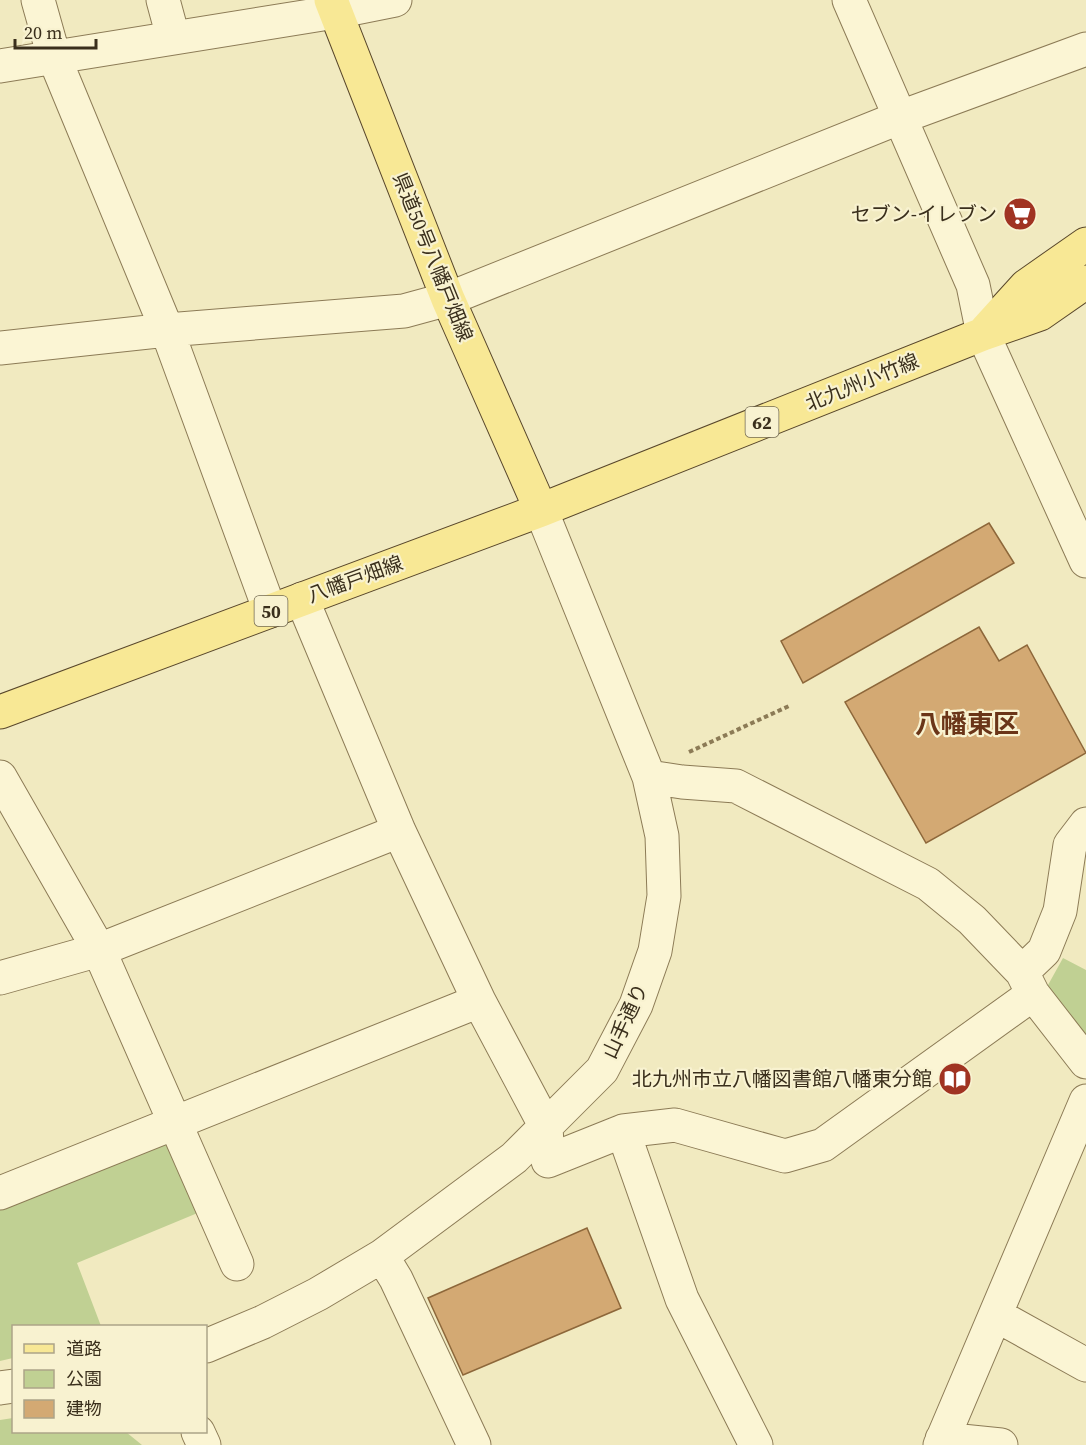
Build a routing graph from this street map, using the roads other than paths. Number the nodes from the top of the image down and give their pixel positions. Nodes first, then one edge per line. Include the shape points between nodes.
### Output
1 (38, 0) edge
2 (163, 0) edge
3 (396, 0) edge
4 (849, 0) edge
5 (333, 6) edge
6 (173, 37) junction
7 (1086, 49) edge
8 (54, 57) junction
9 (0, 66) edge
10 (901, 117) junction
11 (1086, 244) edge
12 (1086, 282) edge
13 (448, 300) junction
14 (167, 330) junction
15 (983, 334) junction
16 (0, 348) edge
17 (541, 510) junction
18 (1086, 561) edge
19 (302, 599) junction
20 (270, 612) junction
21 (0, 712) edge
22 (0, 777) edge
23 (649, 777) junction
24 (1086, 824) edge
25 (399, 831) junction
26 (99, 950) junction
27 (0, 978) edge
28 (1027, 983) junction
29 (479, 1001) junction
30 (1086, 1062) edge
31 (1086, 1101) edge
32 (175, 1121) junction
33 (546, 1127) junction
34 (623, 1131) junction
35 (0, 1193) edge
36 (381, 1256) junction
37 (237, 1264) dead end
38 (996, 1314) junction
39 (207, 1346) edge
40 (1086, 1365) edge
41 (941, 1442) edge
42 (474, 1445) edge
43 (756, 1445) edge
44 (1001, 1445) edge

1 - 8 street
2 - 6 street
3 - 5 street
4 - 10 street
5 - 6 street
5 - 13 main road, 県道50号八幡戸畑線
6 - 8 street
7 - 10 street
8 - 9 street
8 - 14 street
10 - 13 street
10 - 15 street via 973,285
11 - 15 main road, 北九州小竹線 / 62 via 1026,286
12 - 15 main road, 北九州小竹線 / 62 via 1040,314
13 - 14 street via 404,310
13 - 17 main road, 県道50号八幡戸畑線
14 - 16 street
14 - 20 street
15 - 17 main road, 北九州小竹線 / 62
15 - 18 street
17 - 19 main road, 八幡戸畑線 / 50
17 - 23 street, 山手通り
19 - 20 main road, 八幡戸畑線 / 50
19 - 25 street
20 - 21 main road, 八幡戸畑線 / 50
22 - 26 street
23 - 28 street via 736,786 928,884 972,920
23 - 33 street, 山手通り via 662,836 664,896 655,951 636,1005 602,1070
24 - 28 street via 1070,844 1060,911
25 - 26 street
25 - 29 street
26 - 27 street
26 - 32 street
28 - 30 street
28 - 34 street via 823,1145 785,1156 675,1125
29 - 32 street
29 - 33 street
31 - 38 street
32 - 35 street
32 - 37 street
33 - 34 street via 548,1161
33 - 36 street, 山手通り via 514,1158
34 - 43 street via 682,1299
36 - 39 street, 山手通り via 318,1294
36 - 42 street via 396,1279
38 - 40 street
38 - 41 street
41 - 44 street

